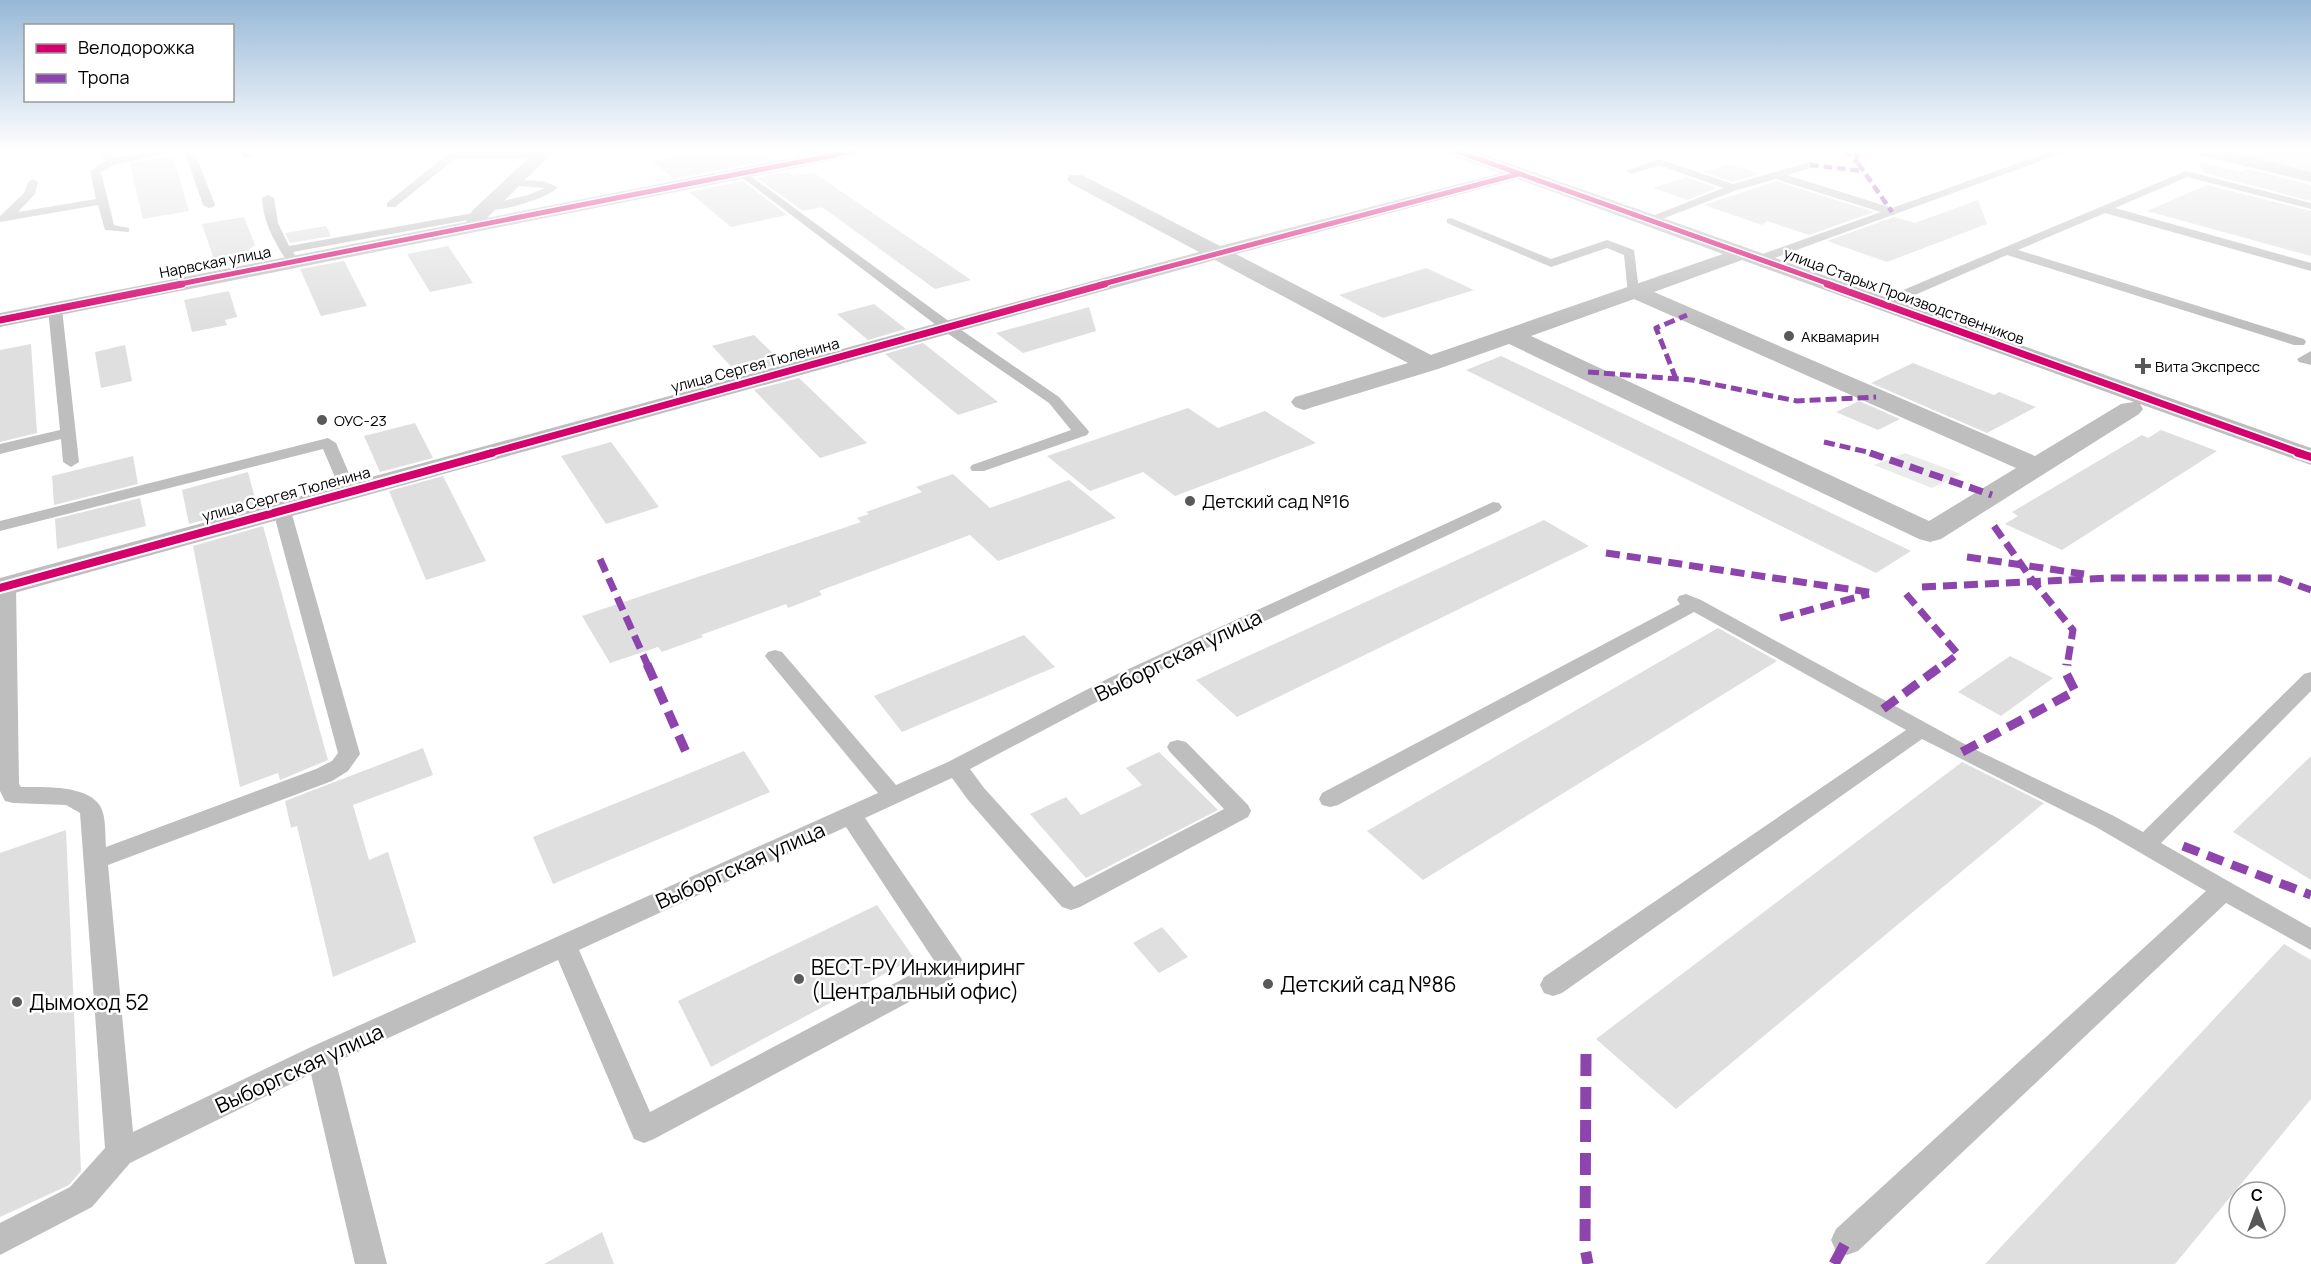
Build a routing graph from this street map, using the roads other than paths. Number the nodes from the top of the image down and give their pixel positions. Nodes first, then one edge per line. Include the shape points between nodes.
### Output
1 (55, 209) edge
2 (104, 209) edge
3 (268, 209) edge
4 (487, 209) edge
5 (500, 209) edge
6 (524, 209) edge
7 (791, 209) edge
8 (1133, 209) edge
9 (1385, 209) edge
10 (1616, 209) edge
11 (1680, 209) edge
12 (1882, 209) edge
13 (1900, 209) edge
14 (2105, 209) joint
15 (1892, 212) junction
16 (480, 216) junction
17 (3, 218) edge
18 (1451, 221) dead end
19 (1649, 221) junction
20 (125, 231) dead end
21 (2007, 251) junction
22 (1217, 253) junction
23 (289, 256) junction
24 (1749, 256) junction
25 (2311, 267) edge
26 (1633, 291) junction
27 (1882, 304) junction
28 (55, 309) junction
29 (0, 320) edge
30 (949, 328) junction
31 (1510, 335) junction
32 (2299, 342) dead end
33 (2311, 355) edge
34 (2311, 361) edge
35 (1430, 364) junction
36 (1304, 402) dead end
37 (2130, 409) dead end
38 (68, 433) junction
39 (0, 449) edge
40 (2311, 458) edge
41 (71, 462) dead end
42 (2037, 467) junction
43 (978, 468) dead end
44 (349, 492) junction
45 (1493, 507) dead end
46 (282, 510) junction
47 (0, 526) edge
48 (3, 587) edge
49 (775, 656) dead end
50 (2311, 679) edge
51 (1921, 730) junction
52 (1178, 747) dead end
53 (956, 767) junction
54 (893, 796) junction
55 (1330, 799) dead end
56 (851, 816) junction
57 (2146, 844) junction
58 (96, 860) junction
59 (2224, 890) junction
60 (2311, 940) edge
61 (564, 945) junction
62 (1553, 985) dead end
63 (321, 1056) junction
64 (120, 1153) junction
65 (0, 1240) edge
66 (1847, 1240) dead end
67 (371, 1264) edge

1 - 17 lane
2 - 20 lane via 109,228
3 - 23 lane
4 - 16 street
5 - 16 lane
6 - 16 street, Нарвская улица
7 - 30 lane
8 - 22 street
9 - 22 street, улица Сергея Тюленина
10 - 19 street, улица Старых Производственников
11 - 19 lane
12 - 15 lane
13 - 15 lane
14 - 21 lane
14 - 25 lane
15 - 24 lane
16 - 23 street, Нарвская улица
18 - 26 lane via 1551,263 1607,244 1630,253
19 - 24 street, улица Старых Производственников
21 - 27 lane
21 - 32 lane
22 - 30 street, улица Сергея Тюленина
22 - 35 street
23 - 28 street, Нарвская улица
24 - 26 street via 1733,257
24 - 27 street, улица Старых Производственников
26 - 31 street
26 - 42 street
27 - 40 street, улица Старых Производственников
28 - 29 street, Нарвская улица
28 - 38 lane
30 - 43 lane via 1054,400 1081,432
30 - 44 street, улица Сергея Тюленина
31 - 35 street
31 - 42 street via 1930,533
33 - 34 lane via 2304,359
35 - 36 street
37 - 42 street
38 - 39 lane
38 - 41 lane
44 - 46 street, улица Сергея Тюленина
44 - 47 lane via 328,442
45 - 53 lane, Выборгская улица via 1118,682
46 - 48 street, улица Сергея Тюленина
46 - 58 lane via 349,754 340,766 324,775
48 - 58 lane via 8,784 13,795 66,795 84,800 91,810
49 - 54 lane
50 - 57 lane
51 - 55 lane via 1690,602
51 - 57 lane
51 - 62 lane
52 - 53 lane via 1240,811 1071,900
53 - 54 lane, Выборгская улица
54 - 56 lane, Выборгская улица
56 - 61 lane, Выборгская улица
56 - 61 lane via 952,966 644,1130
57 - 59 lane
58 - 64 lane
59 - 60 lane
59 - 66 lane
61 - 63 lane, Выборгская улица
63 - 64 lane, Выборгская улица
63 - 67 lane
64 - 65 lane, Выборгская улица via 81,1197

